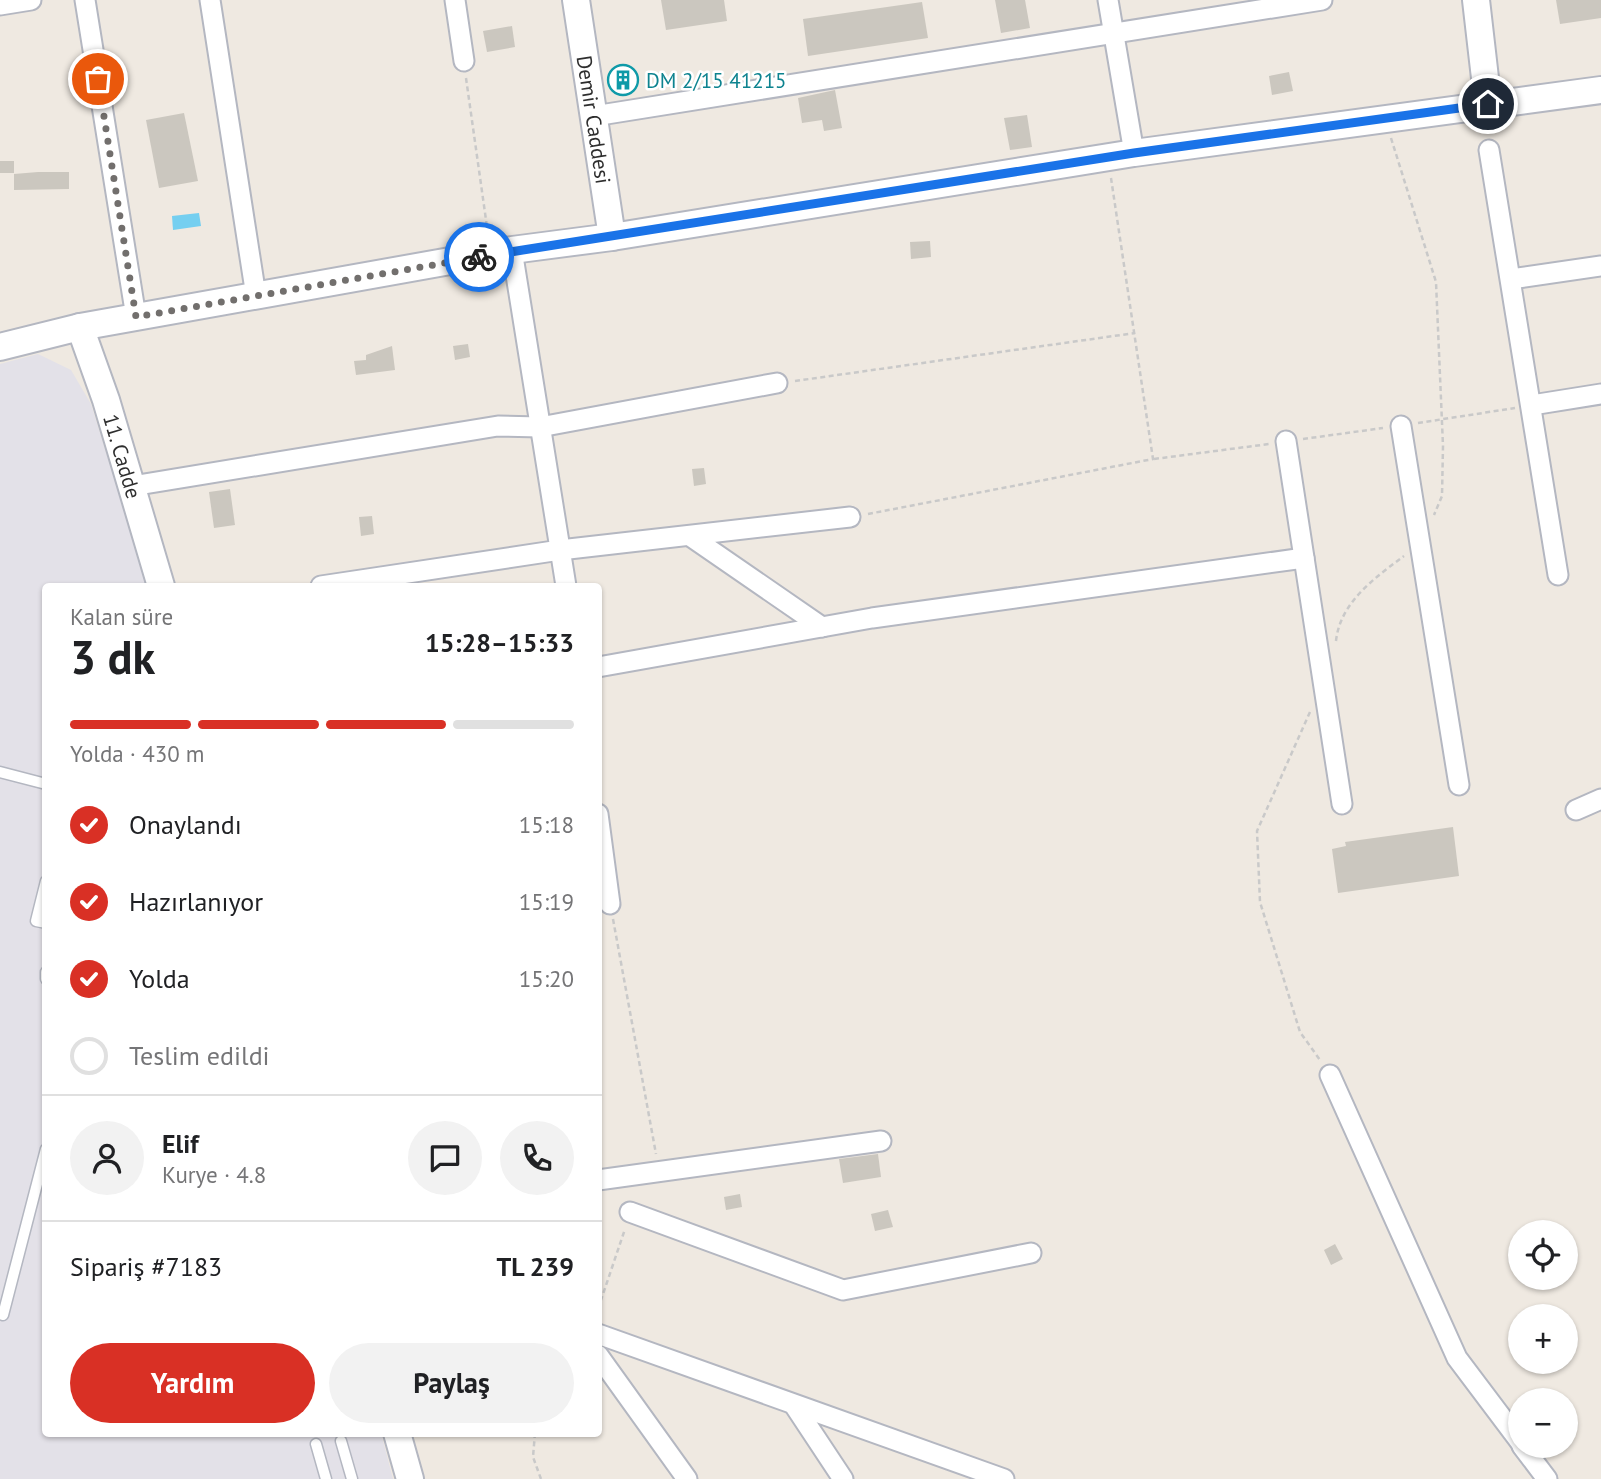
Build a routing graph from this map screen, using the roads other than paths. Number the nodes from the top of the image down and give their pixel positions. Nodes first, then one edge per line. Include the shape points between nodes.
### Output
1 (31, 0) edge
2 (85, 0) edge
3 (210, 0) edge
4 (455, 0) edge
5 (576, 0) edge
6 (1108, 0) edge
7 (1322, 0) edge
8 (1476, 0) edge
9 (0, 5) edge
10 (1221, 8) edge
11 (1114, 36) junction
12 (464, 61) road end
13 (1601, 90) edge
14 (1488, 104) junction
15 (594, 116) junction
16 (1489, 150) dead end
17 (1121, 155) junction
18 (612, 237) junction
19 (501, 252) junction
20 (1601, 266) edge
21 (1511, 279) junction
22 (256, 296) junction
23 (136, 317) junction
24 (80, 327) junction
25 (0, 347) edge
26 (777, 383) road end
27 (1601, 394) edge
28 (1532, 405) junction
29 (1401, 426) road end
30 (540, 427) junction
31 (1286, 441) road end
32 (132, 486) junction
33 (850, 517) road end
34 (690, 536) junction
35 (560, 550) junction
36 (1304, 558) junction
37 (1558, 575) dead end
38 (161, 583) edge
39 (341, 583) edge
40 (566, 583) edge
41 (822, 628) junction
42 (602, 666) edge
43 (0, 772) edge
44 (42, 783) edge
45 (1460, 785) dead end
46 (1601, 800) edge
47 (1342, 804) dead end
48 (1576, 810) dead end
49 (602, 844) edge
50 (42, 899) edge
51 (610, 904) road end
52 (42, 922) edge
53 (1330, 1075) road end
54 (881, 1141) dead end
55 (42, 1164) edge
56 (602, 1179) edge
57 (630, 1212) road end
58 (1031, 1253) dead end
59 (0, 1314) edge
60 (602, 1335) edge
61 (602, 1361) edge
62 (794, 1405) junction
63 (1508, 1425) edge
64 (398, 1437) edge
65 (341, 1441) dead end
66 (316, 1444) dead end
67 (1532, 1458) edge
68 (326, 1479) edge
69 (352, 1479) edge
70 (410, 1479) edge
71 (687, 1479) edge
72 (843, 1479) edge
73 (1004, 1479) edge
74 (1547, 1479) edge

1 - 9 street
2 - 23 street
3 - 22 street
4 - 12 street
5 - 15 street, Demir Caddesi
6 - 11 street
7 - 10 street
8 - 14 street
10 - 11 street
11 - 15 street
11 - 17 street
13 - 14 street
14 - 17 street
15 - 18 street, Demir Caddesi
16 - 21 street
17 - 18 street
18 - 19 street
19 - 22 street
19 - 30 street
20 - 21 street
21 - 28 street
22 - 23 street
23 - 24 street
24 - 25 street
24 - 32 street, 11. Cadde
26 - 30 street
27 - 28 street
28 - 37 street
29 - 45 street
30 - 32 street via 498,426
30 - 35 street
31 - 36 street
32 - 38 street, 11. Cadde
33 - 34 street
34 - 35 street
34 - 41 street
35 - 39 street
35 - 40 street
36 - 41 street
36 - 47 street
41 - 42 street
43 - 44 lane
46 - 48 street
49 - 51 street
50 - 52 lane via 36,921
53 - 63 street via 1457,1358
54 - 56 street
55 - 59 lane
57 - 58 street via 843,1290
60 - 62 street
61 - 71 street
62 - 72 street
62 - 73 street
64 - 70 street
65 - 69 lane
66 - 68 lane
67 - 74 street

